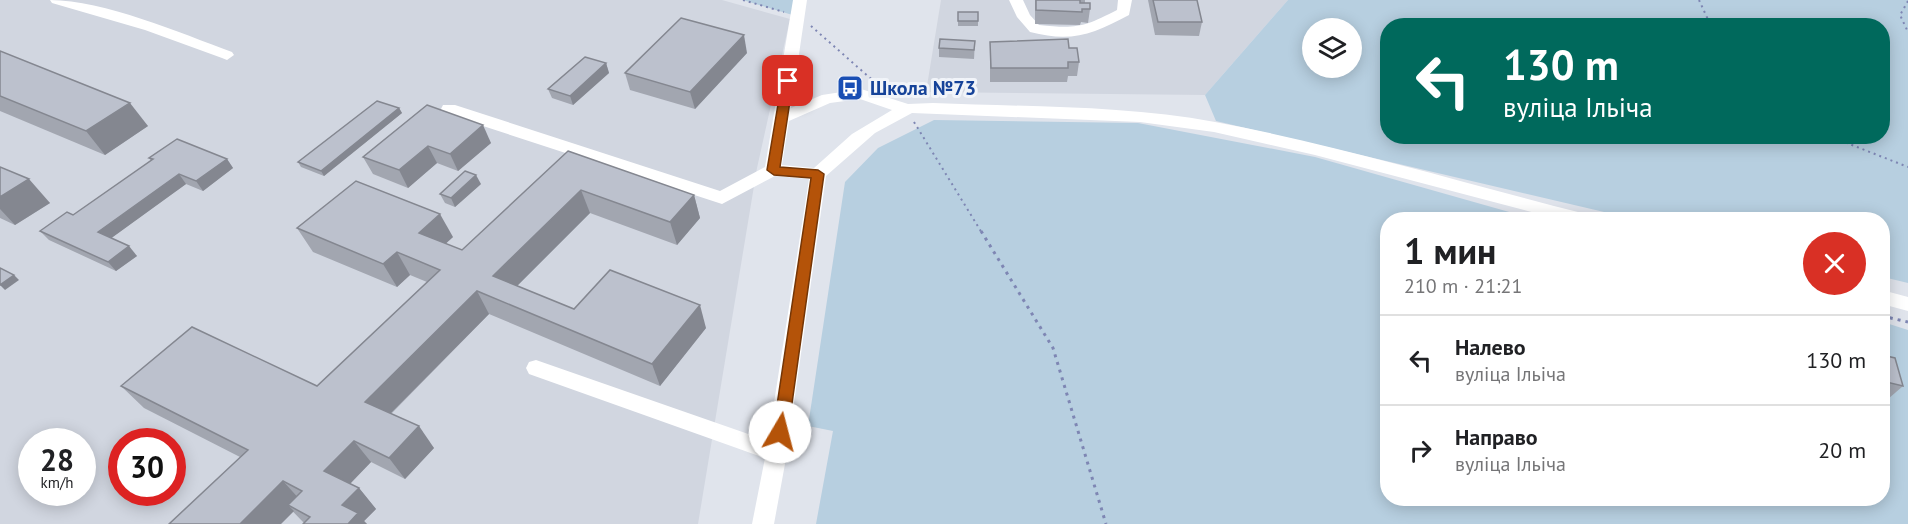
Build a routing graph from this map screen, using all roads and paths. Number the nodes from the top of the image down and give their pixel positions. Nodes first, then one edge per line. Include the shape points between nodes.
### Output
1 (57, 0) edge
2 (743, 0) edge
3 (1016, 0) edge
4 (1125, 0) edge
5 (1699, 0) edge
6 (1908, 1) edge
7 (800, 8) edge
8 (1024, 17) junction
9 (1707, 18) edge
10 (1061, 32) junction
11 (1908, 32) edge
12 (227, 55) dead end
13 (879, 86) dead end
14 (449, 109) dead end
15 (906, 109) junction
16 (783, 118) junction
17 (1849, 144) edge
18 (1908, 167) edge
19 (774, 170) junction
20 (818, 174) junction
21 (1555, 212) edge
22 (1890, 299) edge
23 (1908, 304) edge
24 (1890, 318) edge
25 (1908, 322) edge
26 (536, 368) dead end
27 (777, 453) junction
28 (763, 524) edge
29 (1106, 524) edge

1 - 12 street
2 - 7 path
3 - 8 street
4 - 10 street via 1124,12 1089,30
5 - 9 path
6 - 11 path via 1900,15
7 - 13 path
7 - 16 street
8 - 10 street via 1035,29
8 - 10 street via 1027,40
14 - 19 street via 722,198
15 - 16 street via 861,94 827,98
15 - 20 street via 843,149
15 - 21 street via 1140,117 1214,127
15 - 29 path via 1053,348
16 - 19 street
17 - 18 path
19 - 20 street
20 - 27 street
22 - 23 street
24 - 25 path
26 - 27 street
27 - 28 street

